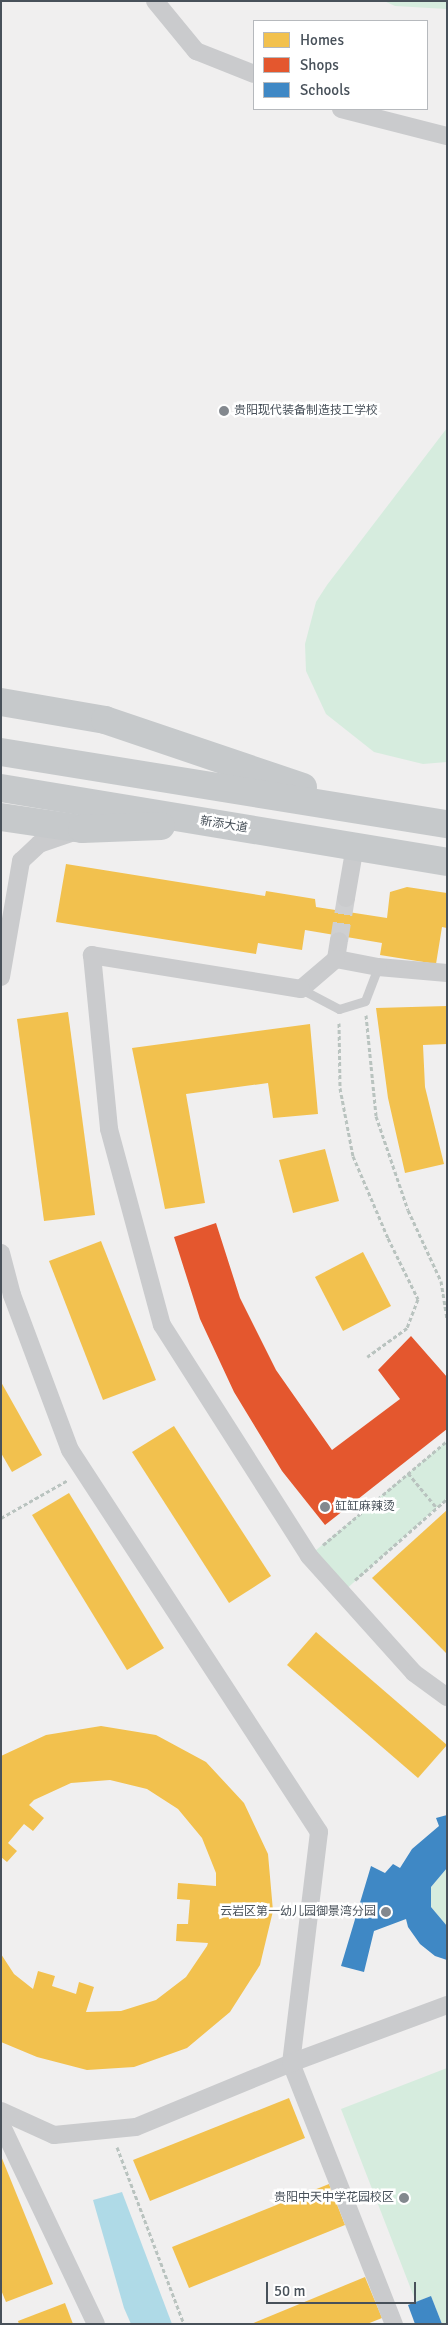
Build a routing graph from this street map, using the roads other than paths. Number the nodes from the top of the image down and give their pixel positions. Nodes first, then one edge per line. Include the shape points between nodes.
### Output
1 (155, 1) edge
2 (253, 74) edge
3 (345, 110) edge
4 (447, 136) edge
5 (1, 702) edge
6 (1, 752) edge
7 (1, 788) edge
8 (378, 813) junction
9 (1, 817) edge
10 (216, 823) junction
11 (447, 824) edge
12 (82, 829) junction
13 (355, 846) junction
14 (447, 862) edge
15 (346, 898) tunnel mouth
16 (339, 941) tunnel mouth
17 (336, 959) junction
18 (378, 968) junction
19 (447, 973) edge
20 (1, 977) edge
21 (301, 989) junction
22 (1, 1253) edge
23 (447, 1697) edge
24 (447, 2005) edge
25 (291, 2063) junction
26 (1, 2111) edge
27 (1, 2124) edge
28 (96, 2324) edge
29 (394, 2324) edge

1 - 2 street via 196,51
3 - 4 street
5 - 8 main road via 105,720
6 - 8 main road
7 - 10 main road, 新添大道
8 - 11 main road
9 - 12 main road
10 - 12 main road
10 - 13 main road, 新添大道
12 - 20 street via 40,844 21,861
13 - 14 main road, 新添大道
13 - 15 street
16 - 17 street
17 - 18 street
17 - 21 street
18 - 19 street
18 - 21 lane via 365,1001 339,1010
21 - 23 street via 92,955 109,1128 162,1325 309,1556 414,1673
22 - 25 street via 15,1304 70,1450 319,1832
24 - 25 street
25 - 26 street via 136,2127 54,2135
25 - 29 street
27 - 28 street

